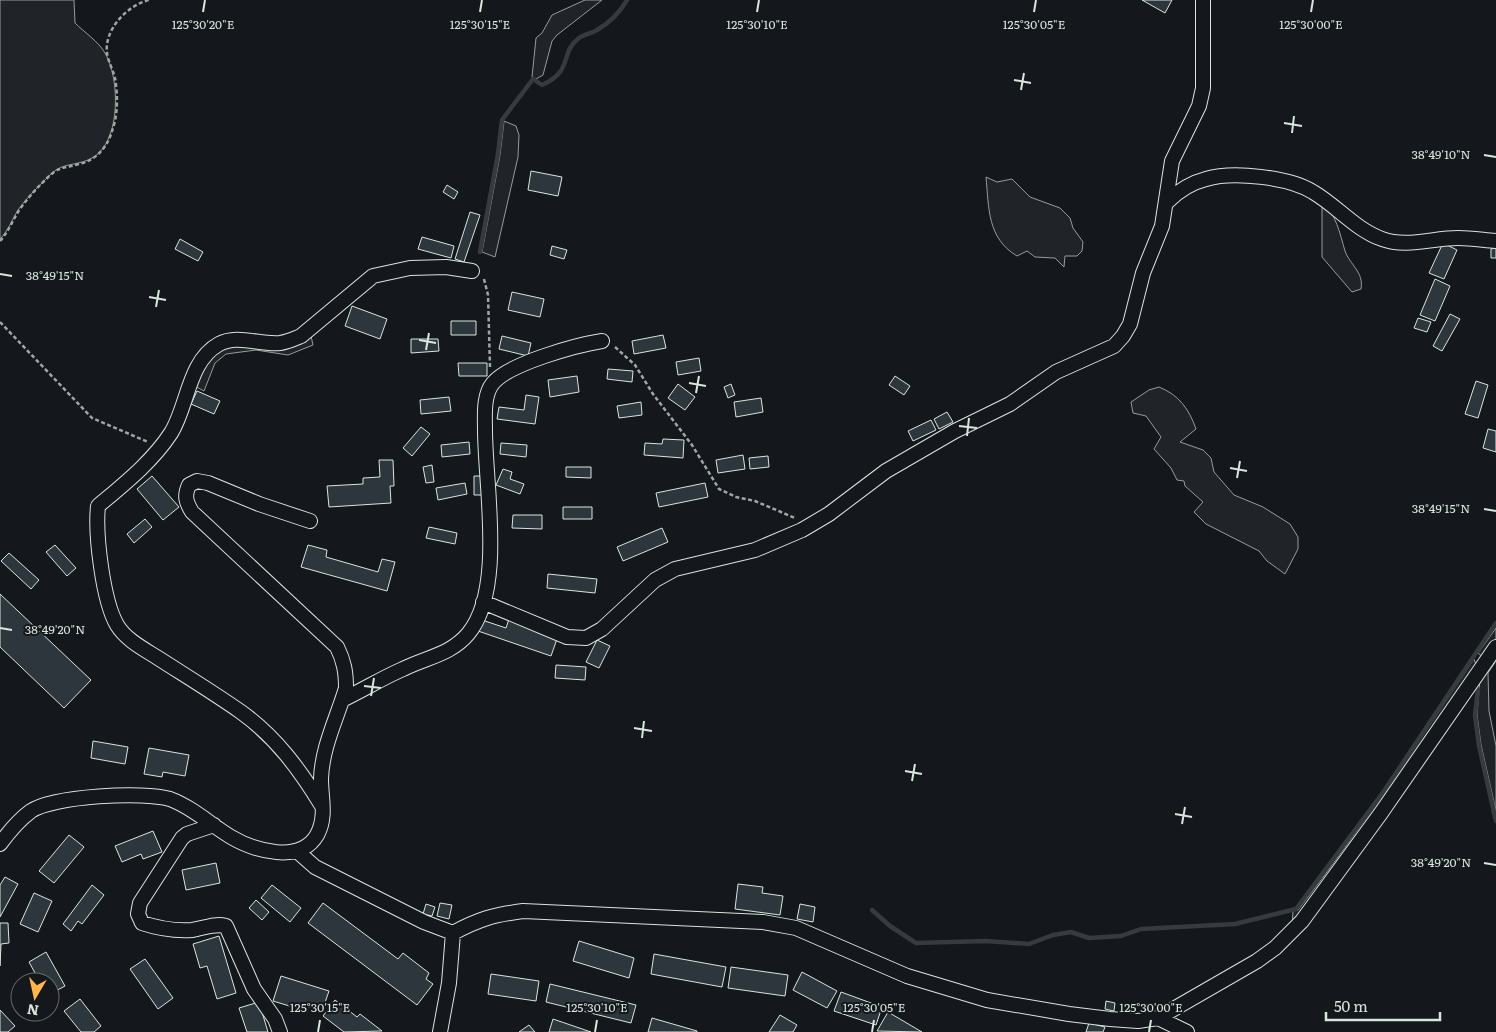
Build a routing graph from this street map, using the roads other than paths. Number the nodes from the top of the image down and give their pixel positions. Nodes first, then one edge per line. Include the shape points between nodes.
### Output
1 (1203, 0) edge
2 (1167, 202) junction
3 (1496, 240) edge
4 (472, 271) road end
5 (602, 341) road end
6 (310, 521) dead end
7 (483, 602) junction
8 (1496, 647) edge
9 (342, 700) junction
10 (323, 806) junction
11 (214, 825) junction
12 (0, 844) edge
13 (298, 852) junction
14 (453, 933) junction
15 (1158, 1018) junction
16 (280, 1032) edge
17 (440, 1032) edge
18 (1187, 1032) edge

1 - 2 street via 1203,88 1199,106 1172,161
2 - 3 street via 1190,184 1208,178 1264,178 1291,182 1313,191 1382,239 1401,243 1457,238
2 - 7 street via 1130,324 1114,346 1056,372 1010,404 886,471 802,530 755,550 675,569 655,580 607,624 586,638 567,637
4 - 10 street via 426,267 389,270 367,280 301,336 288,342 230,340 219,344 199,367 172,432 134,476 98,506 107,598 118,626 138,645 267,732
5 - 7 street via 573,346 530,362 494,382 488,394 485,454 492,545 488,589
6 - 9 street via 208,483 189,485 185,493 192,512 337,647 346,675
7 - 9 street via 470,632 457,646
8 - 15 street via 1302,921 1257,961
9 - 10 street via 323,760
10 - 13 street via 321,826 316,836
11 - 12 street via 163,798 84,799 46,804 31,811
11 - 13 street via 246,843 286,853
11 - 16 street via 182,838 140,903 138,914 142,923 152,926 183,930 219,924 226,926 254,989
13 - 14 street via 315,867 424,922
14 - 15 street via 486,917 523,910 763,922 796,928 907,976 987,1000 1110,1019 1138,1021
14 - 17 street via 449,984
15 - 18 street

